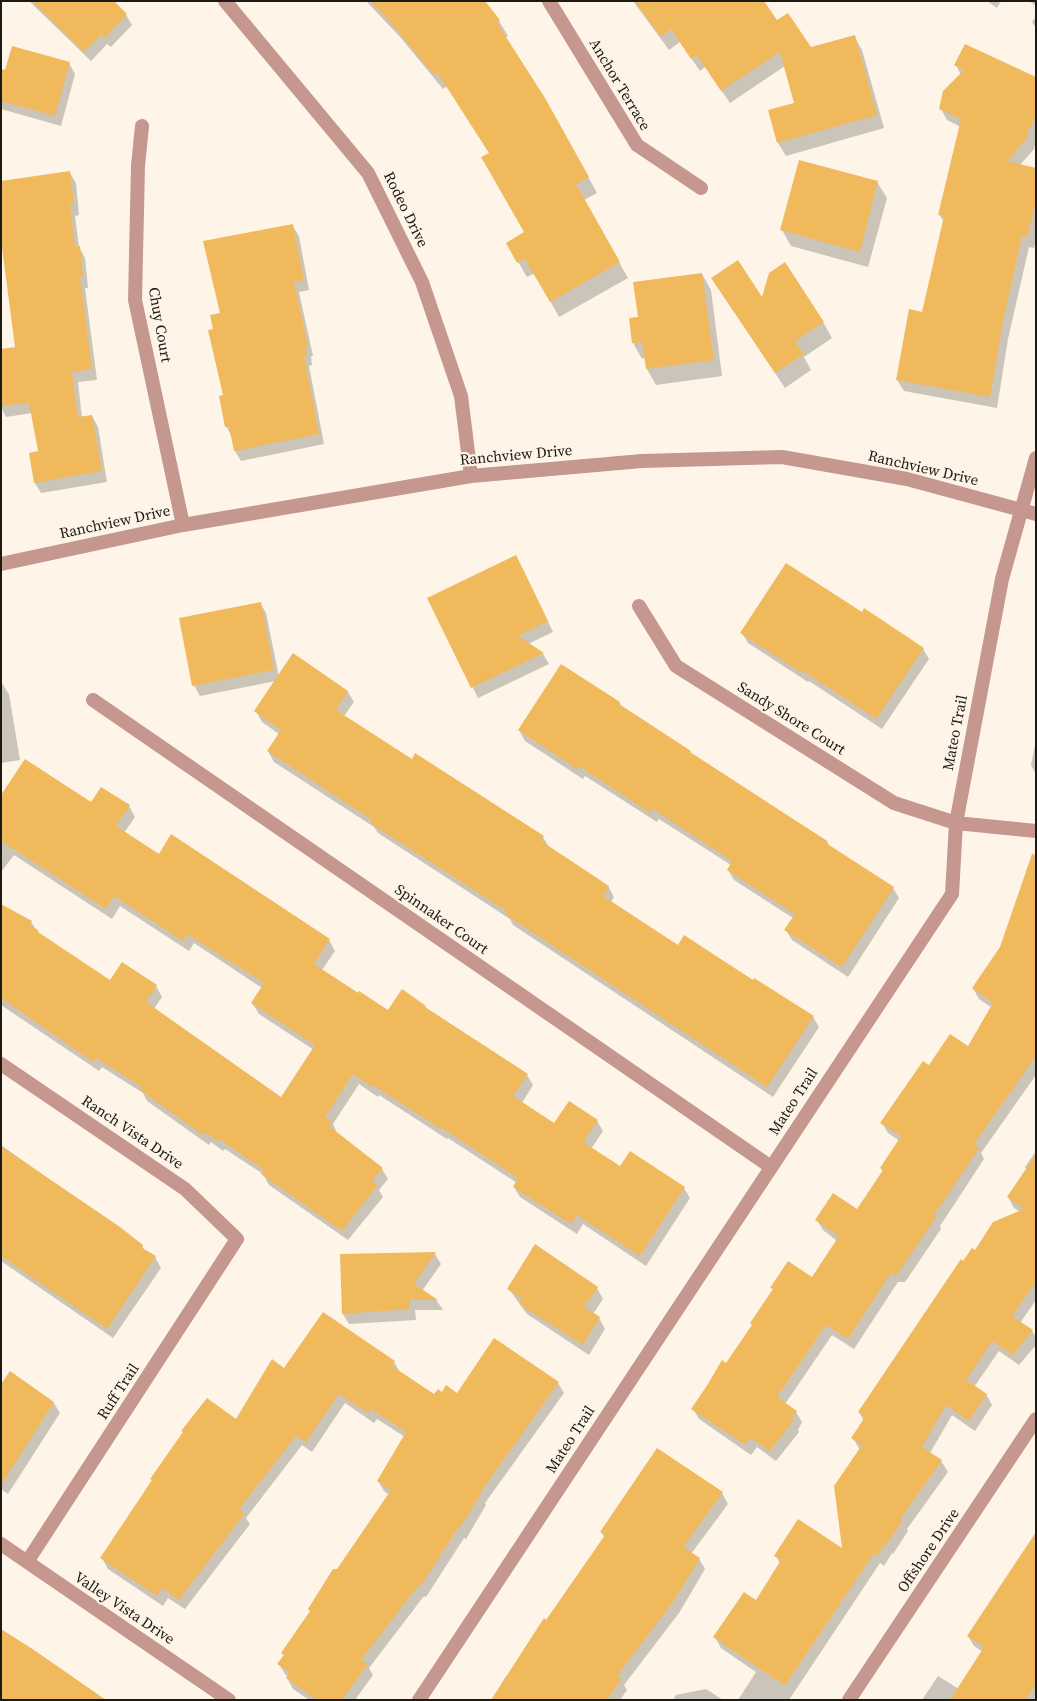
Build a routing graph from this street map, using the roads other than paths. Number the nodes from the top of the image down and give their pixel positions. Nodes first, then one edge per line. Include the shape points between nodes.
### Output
1 (224, 1) edge
2 (549, 1) edge
3 (142, 126) dead end
4 (702, 188) dead end
5 (1036, 458) edge
6 (471, 476) junction
7 (1021, 510) junction
8 (1036, 514) edge
9 (183, 525) junction
10 (1, 564) edge
11 (639, 606) dead end
12 (93, 700) dead end
13 (956, 823) junction
14 (1036, 831) edge
15 (1, 1064) edge
16 (771, 1166) junction
17 (237, 1239) joint
18 (1036, 1420) edge
19 (1, 1544) edge
20 (28, 1562) junction
21 (229, 1700) edge
22 (419, 1700) edge
23 (849, 1700) edge

1 - 6 street, Rodeo Drive via 368,173 422,282 461,396
2 - 4 street, Anchor Terrace via 637,145
3 - 9 street, Chuy Court via 135,300
5 - 7 street, Mateo Trail
6 - 7 street, Ranchview Drive via 642,461 782,457 906,479
6 - 9 street, Ranchview Drive
7 - 8 street, Ranchview Drive
7 - 13 street, Mateo Trail via 1002,579
9 - 10 street, Ranchview Drive
11 - 13 street, Sandy Shore Court via 676,666 894,803
12 - 16 street, Spinnaker Court
13 - 14 street, Sandy Shore Court
13 - 16 street, Mateo Trail via 952,894
15 - 17 street, Ranch Vista Drive via 185,1189
16 - 22 street, Mateo Trail
17 - 20 street, Ruff Trail
18 - 23 street, Offshore Drive
19 - 20 street, Valley Vista Drive
20 - 21 street, Valley Vista Drive

